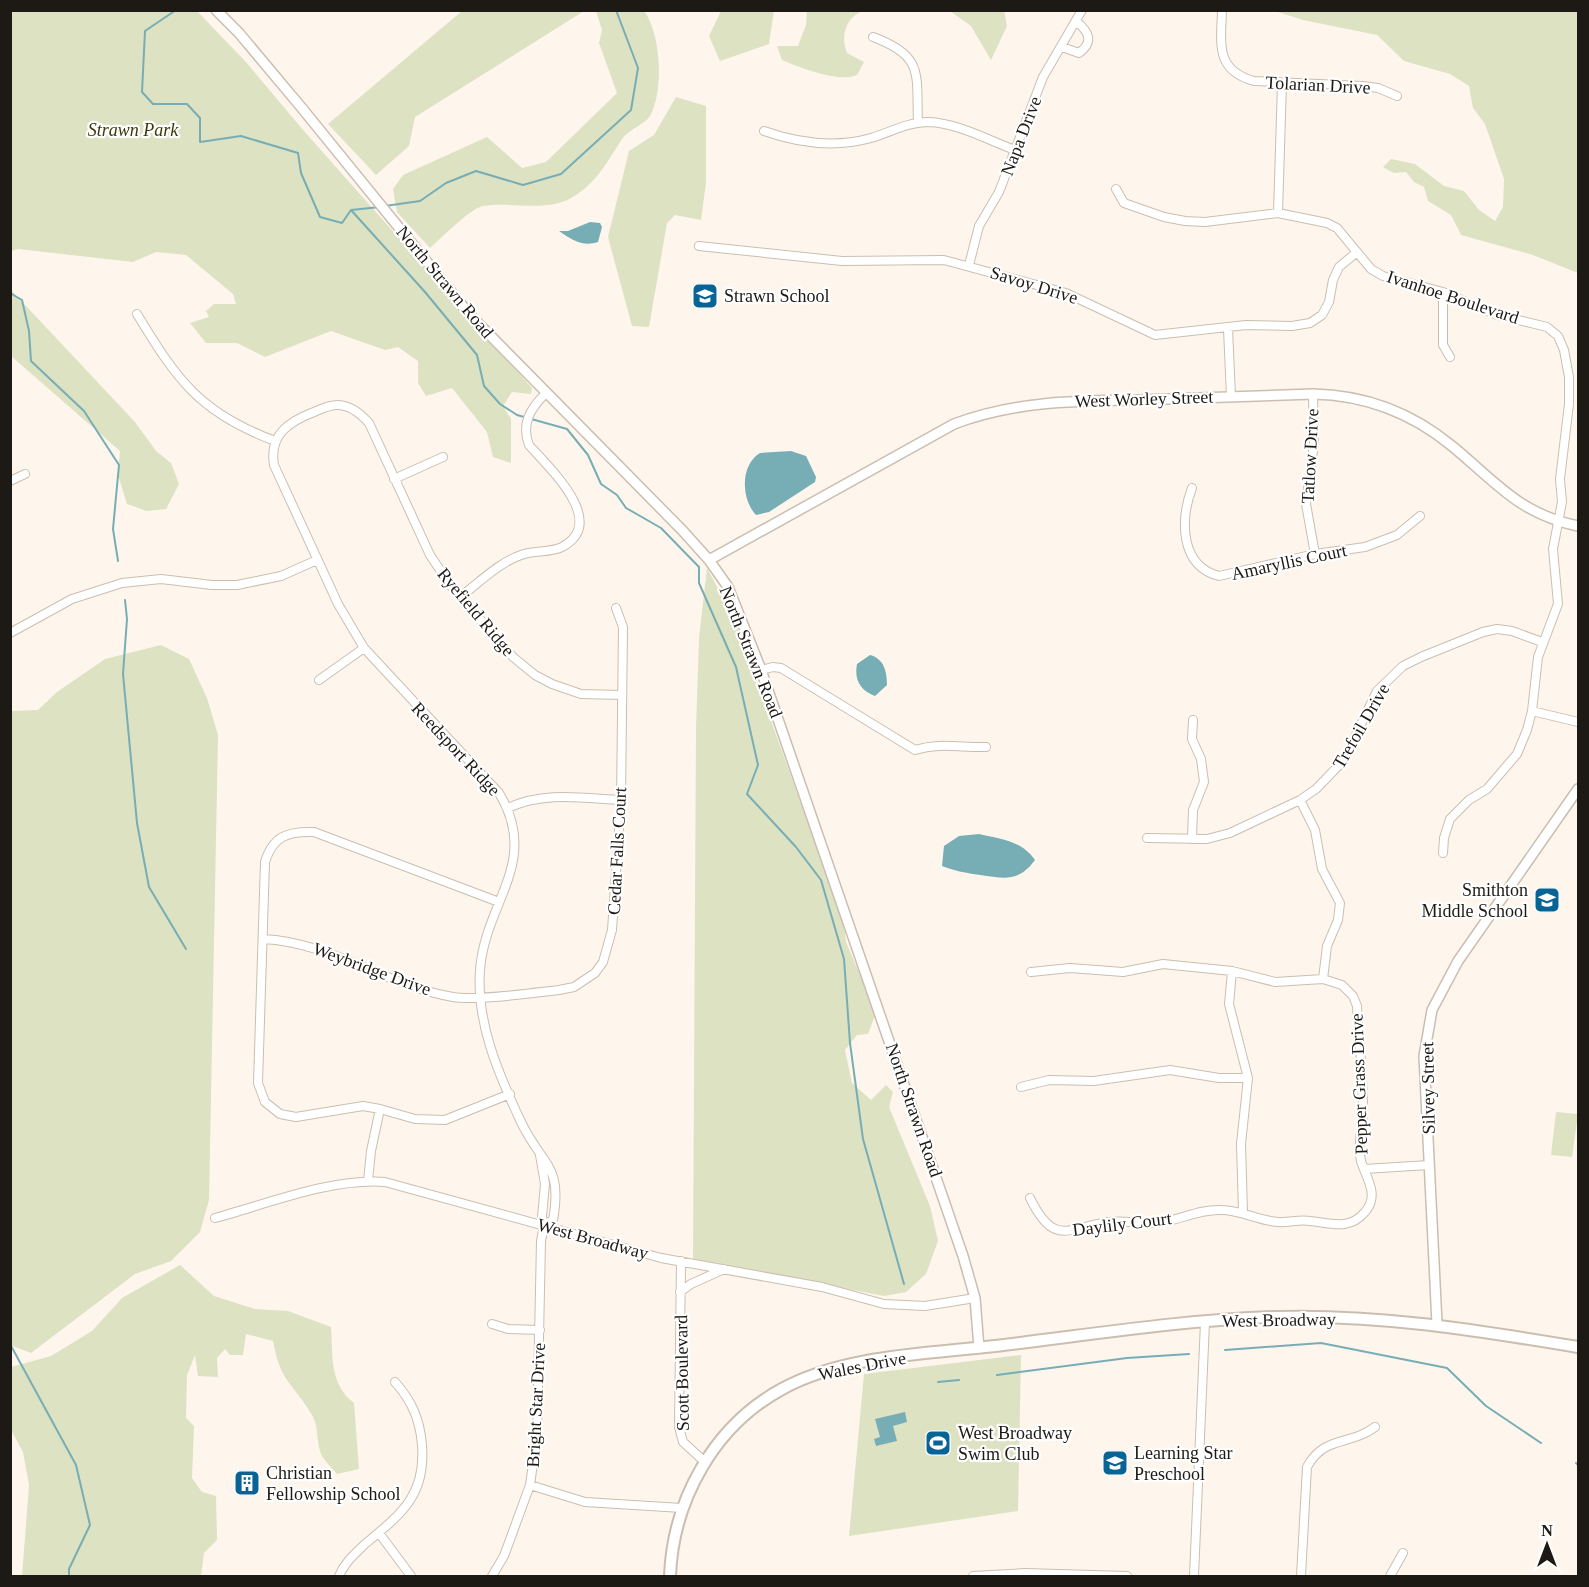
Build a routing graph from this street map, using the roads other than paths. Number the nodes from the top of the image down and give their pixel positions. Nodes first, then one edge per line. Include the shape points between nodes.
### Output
1 (216, 10) edge
2 (1082, 10) edge
3 (1222, 10) edge
4 (1077, 22) junction
5 (873, 37) dead end
6 (1062, 47) junction
7 (1282, 83) junction
8 (1396, 96) dead end
9 (918, 123) junction
10 (764, 131) dead end
11 (1015, 150) junction
12 (1116, 189) dead end
13 (1278, 213) junction
14 (699, 246) dead end
15 (1356, 253) junction
16 (969, 265) junction
17 (1443, 292) junction
18 (137, 314) dead end
19 (1228, 329) junction
20 (1450, 357) dead end
21 (545, 394) junction
22 (1312, 394) junction
23 (1231, 397) junction
24 (275, 441) junction
25 (443, 457) dead end
26 (25, 474) dead end
27 (394, 479) junction
28 (10, 481) edge
29 (1192, 488) dead end
30 (1420, 516) dead end
31 (1560, 522) junction
32 (1578, 526) edge
33 (1315, 554) junction
34 (317, 560) junction
35 (710, 560) junction
36 (460, 597) junction
37 (616, 608) dead end
38 (10, 633) edge
39 (1542, 642) junction
40 (364, 648) junction
41 (761, 670) junction
42 (319, 680) dead end
43 (622, 695) junction
44 (1532, 711) junction
45 (1193, 720) dead end
46 (1578, 722) edge
47 (986, 747) dead end
48 (1578, 789) edge
49 (621, 800) junction
50 (1300, 800) junction
51 (508, 808) junction
52 (1147, 838) dead end
53 (1192, 839) junction
54 (1443, 853) dead end
55 (499, 902) junction
56 (263, 939) junction
57 (1232, 971) junction
58 (1031, 972) dead end
59 (1323, 979) junction
60 (480, 996) junction
61 (1248, 1078) junction
62 (1021, 1087) dead end
63 (510, 1094) junction
64 (380, 1109) junction
65 (540, 1155) junction
66 (1429, 1164) junction
67 (1364, 1169) junction
68 (368, 1181) junction
69 (1030, 1198) dead end
70 (1243, 1212) junction
71 (1366, 1212) joint
72 (215, 1218) dead end
73 (544, 1226) junction
74 (681, 1261) junction
75 (724, 1269) junction
76 (680, 1292) junction
77 (975, 1298) junction
78 (1205, 1322) junction
79 (492, 1324) dead end
80 (1437, 1324) junction
81 (540, 1330) junction
82 (1578, 1347) edge
83 (979, 1348) junction
84 (395, 1382) dead end
85 (1375, 1427) dead end
86 (705, 1462) junction
87 (530, 1485) junction
88 (682, 1509) junction
89 (378, 1533) junction
90 (1403, 1553) dead end
91 (339, 1576) edge
92 (411, 1576) edge
93 (492, 1576) edge
94 (670, 1576) edge
95 (973, 1576) edge
96 (1127, 1576) edge
97 (1194, 1576) edge
98 (1301, 1576) edge
99 (1390, 1576) edge

1 - 21 street, North Strawn Road via 247,42 470,315
2 - 4 street, Napa Drive
3 - 7 street, Tolarian Drive via 1222,51 1233,72 1254,81
4 - 6 street, Napa Drive
4 - 6 street via 1090,39 1088,47 1079,53
5 - 9 street via 904,52 913,63
6 - 11 street, Napa Drive via 1043,77
7 - 8 street, Tolarian Drive via 1378,88
7 - 13 street
9 - 10 street via 836,144 795,140
9 - 11 street via 950,126
11 - 16 street, Napa Drive via 999,192 979,226
12 - 13 street, Ivanhoe Boulevard via 1124,203 1185,221
13 - 15 street, Ivanhoe Boulevard via 1337,228
14 - 16 street, Savoy Drive via 810,259 924,259
15 - 17 street, Ivanhoe Boulevard via 1383,276
15 - 19 street, Savoy Drive via 1339,267 1329,302 1322,315 1310,323
16 - 19 street, Savoy Drive via 1066,293 1155,335
17 - 20 street via 1443,345
17 - 31 street, Ivanhoe Boulevard via 1497,315 1547,327 1558,336 1569,377
18 - 24 street via 167,364 190,392 215,413
19 - 23 street
21 - 35 street, North Strawn Road
21 - 36 street via 528,416 526,437 574,498 579,527 571,541 560,548 522,555 503,564
22 - 23 street, West Worley Street
22 - 31 street, West Worley Street via 1373,401 1407,416 1451,445 1512,499
22 - 33 street, Tatlow Drive via 1314,443 1306,504
23 - 35 street, West Worley Street via 1027,404 985,412 917,443
24 - 27 street, Ryefield Ridge via 282,428 309,414 335,405 354,410 369,423
24 - 34 street, Reedsport Ridge via 274,465
25 - 27 street
26 - 28 street
27 - 36 street, Ryefield Ridge via 430,555
29 - 33 street, Amaryllis Court via 1187,502 1187,545 1194,562 1208,573 1233,575
30 - 33 street, Amaryllis Court via 1384,541
31 - 32 street, West Worley Street
31 - 39 street via 1553,564 1558,604
34 - 38 street via 281,576 237,585 161,579 122,583 72,599
34 - 40 street, Reedsport Ridge
35 - 41 street, North Strawn Road via 728,587
36 - 43 street, Ryefield Ridge via 513,657 535,675 581,694
37 - 43 street, Cedar Falls Court via 623,627
39 - 44 street
39 - 50 street, Trefoil Drive via 1497,629 1403,666 1377,691 1344,760
40 - 42 street
40 - 51 street, Reedsport Ridge via 499,793
41 - 47 street via 781,668 915,750 945,744
41 - 77 street, North Strawn Road via 853,930
43 - 49 street, Cedar Falls Court
44 - 46 street
44 - 54 street via 1517,754 1487,789 1450,819
45 - 53 street via 1192,739 1201,759 1204,782 1193,810
48 - 66 street, Silvey Street via 1458,961 1432,1010 1424,1056
49 - 51 street via 548,796
49 - 60 street, Cedar Falls Court via 612,930 603,962 595,973 574,987
50 - 53 street, Trefoil Drive via 1230,833
50 - 59 street via 1315,830 1322,869 1340,903
51 - 55 street, Reedsport Ridge via 516,832 516,847
52 - 53 street, Trefoil Drive
55 - 56 street via 314,832 288,833 269,849 265,862
55 - 60 street, Reedsport Ridge via 482,949
56 - 60 street, Weybridge Drive via 308,945 439,994 456,998
56 - 64 street via 258,1083 265,1101 280,1114 296,1117 363,1106
57 - 58 street via 1163,964 1123,972 1070,968
57 - 59 street via 1275,982
57 - 61 street via 1229,1004
59 - 67 street, Pepper Grass Drive via 1333,980 1349,992 1357,1006 1363,1112 1360,1150
60 - 63 street, Reedsport Ridge via 486,1035
61 - 62 street via 1170,1070 1094,1081 1049,1080
61 - 70 street via 1241,1144
63 - 64 street via 445,1120 415,1119
63 - 65 street, Reedsport Ridge
64 - 68 street
65 - 73 street, Reedsport Ridge
65 - 73 street, Reedsport Ridge via 551,1166 557,1197 553,1220
66 - 67 street
66 - 80 street, Silvey Street
67 - 71 street, Pepper Grass Drive via 1372,1194
68 - 72 street, West Broadway
68 - 73 street, West Broadway via 396,1185
69 - 70 street, Daylily Court via 1043,1221 1071,1232 1109,1222 1155,1223 1198,1211
70 - 71 street, Daylily Court via 1277,1222 1302,1220 1337,1226
73 - 74 street, West Broadway
73 - 81 street, Bright Star Drive
74 - 75 street, West Broadway
74 - 76 street, Scott Boulevard
75 - 76 street
75 - 77 street, West Broadway via 822,1287 884,1304 925,1306
76 - 86 street, Scott Boulevard via 679,1427 683,1442
77 - 83 street, North Strawn Road
78 - 80 main road, West Broadway via 1274,1317
78 - 83 main road, West Broadway
78 - 97 street
79 - 81 street
80 - 82 main road, West Broadway
81 - 87 street, Bright Star Drive via 537,1435
83 - 86 main road, Wales Drive via 874,1360 802,1380 742,1418
84 - 89 street via 407,1395 420,1424 423,1459 420,1485 409,1505
85 - 98 street via 1362,1437 1325,1446 1313,1455 1307,1467
86 - 88 main road
87 - 88 street via 585,1502
87 - 93 street, Bright Star Drive via 504,1556
88 - 94 main road
89 - 91 street via 352,1556
89 - 92 street
90 - 99 street
95 - 96 street

